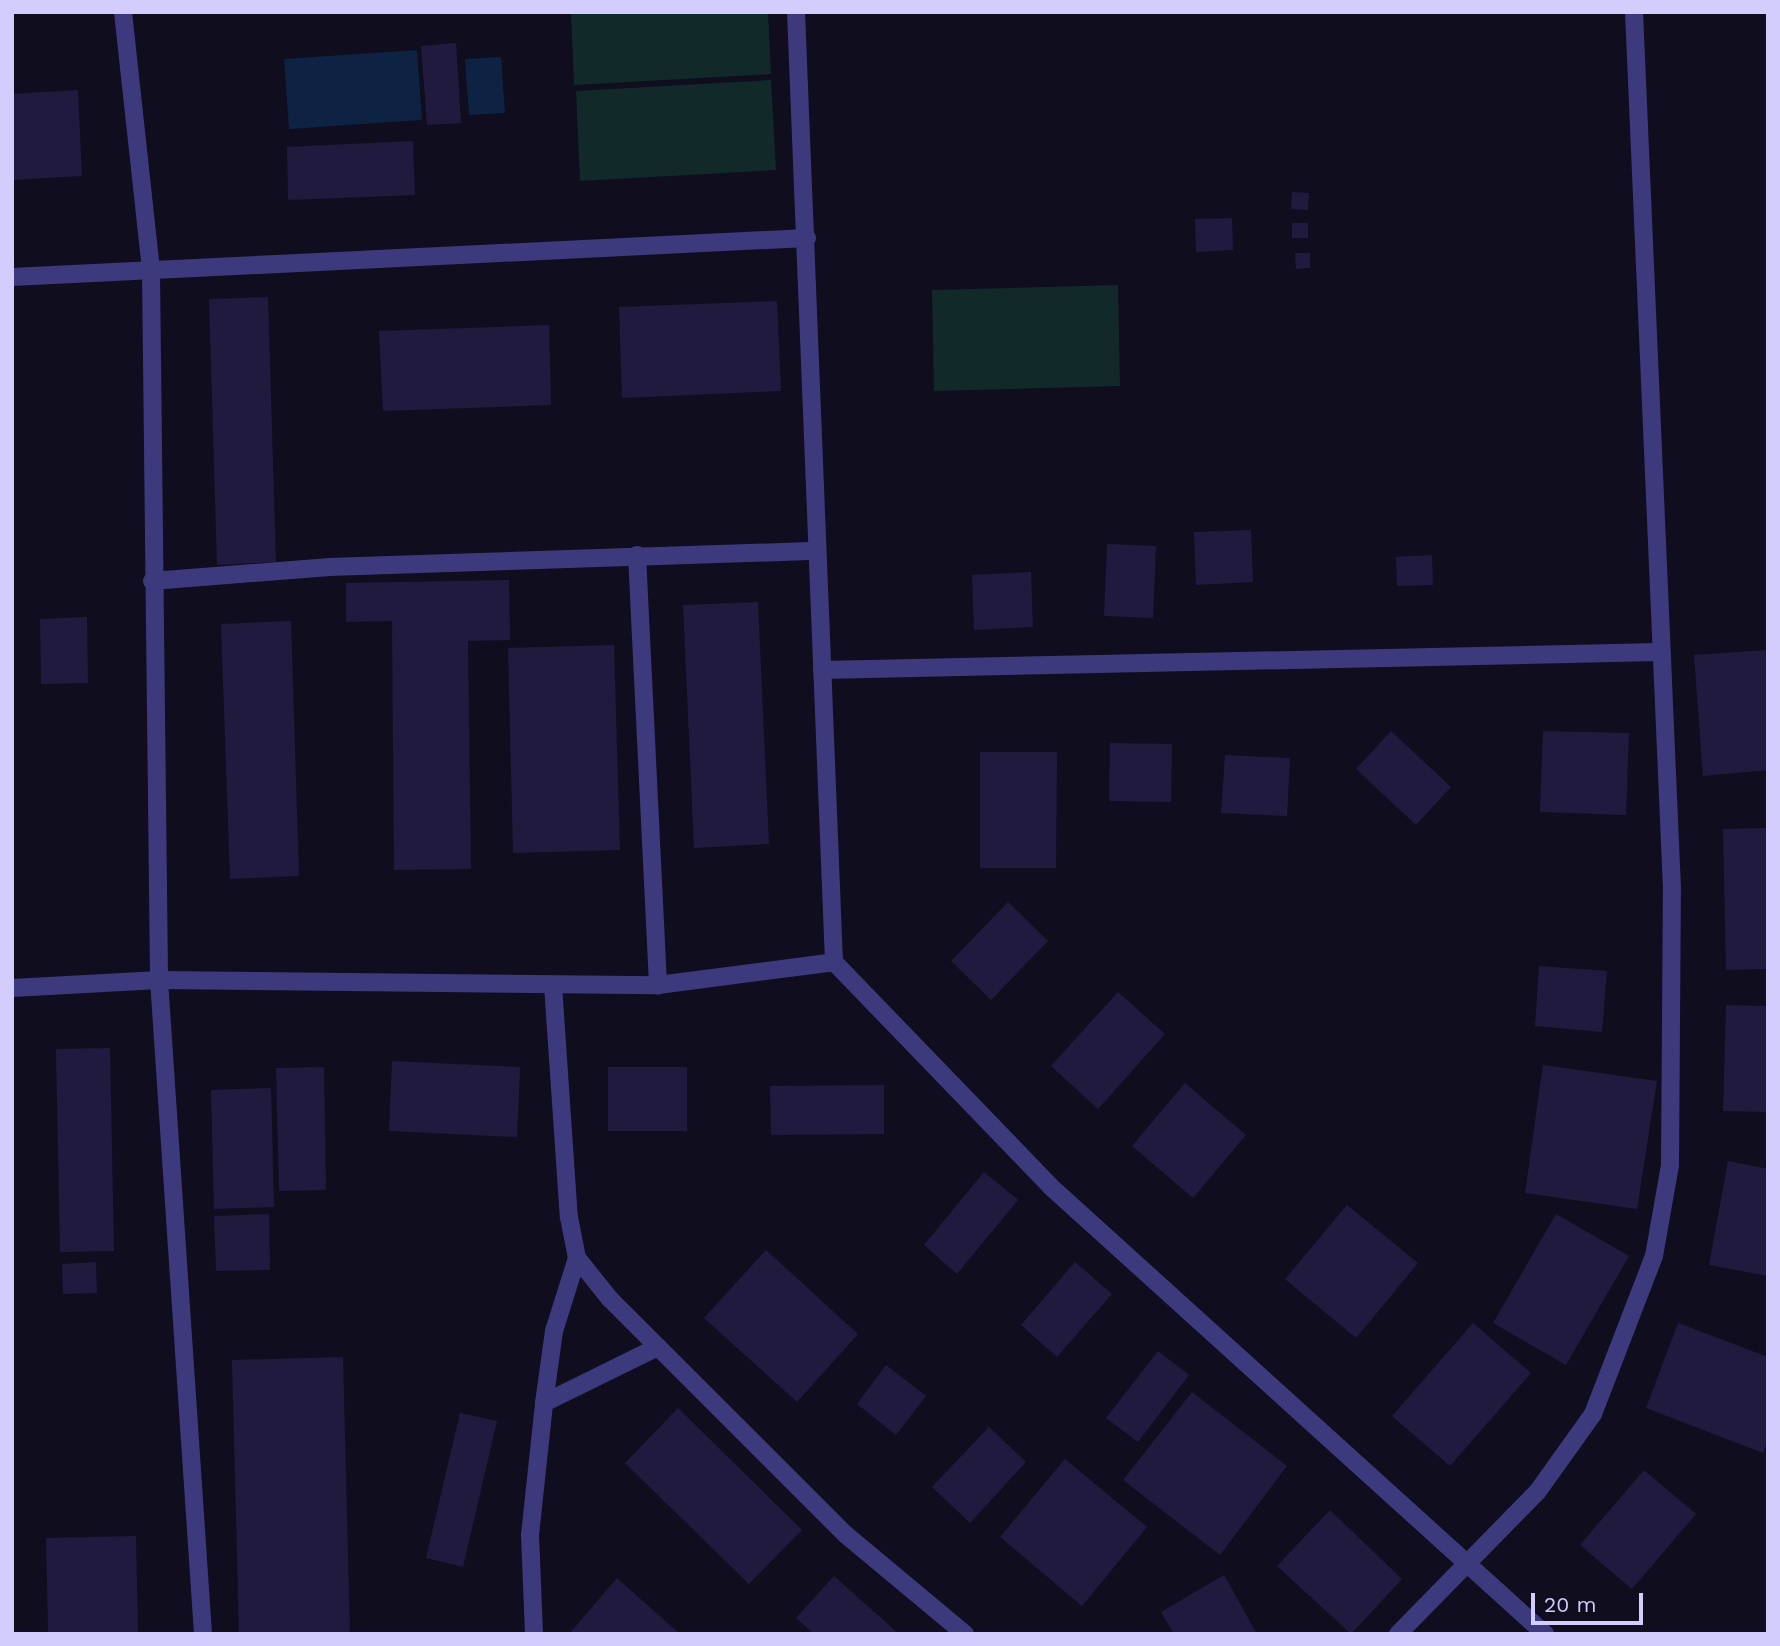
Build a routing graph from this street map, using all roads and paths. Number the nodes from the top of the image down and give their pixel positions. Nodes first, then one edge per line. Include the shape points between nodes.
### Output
1 (123, 12) edge
2 (796, 12) edge
3 (1634, 12) edge
4 (807, 238) junction
5 (150, 271) junction
6 (12, 277) edge
7 (816, 551) junction
8 (637, 555) junction
9 (152, 581) junction
10 (1658, 652) junction
11 (822, 670) junction
12 (834, 962) junction
13 (159, 980) junction
14 (553, 985) junction
15 (658, 985) junction
16 (12, 988) edge
17 (577, 1258) junction
18 (658, 1347) junction
19 (544, 1403) junction
20 (1465, 1564) junction
21 (203, 1634) edge
22 (534, 1634) edge
23 (965, 1634) edge
24 (1398, 1634) edge
25 (1545, 1634) edge

1 - 5 street
2 - 4 street
3 - 10 street
4 - 5 street
4 - 7 street
5 - 6 street
5 - 9 street
7 - 8 street
7 - 11 street
8 - 9 street via 329,568
8 - 15 street
9 - 13 street
10 - 11 street
10 - 20 street via 1672,889 1674,1073 1670,1165 1654,1256 1593,1415 1538,1491
11 - 12 street
12 - 15 street
12 - 20 street via 1050,1186
13 - 14 street
13 - 16 street
13 - 21 street
14 - 15 street
14 - 17 street via 569,1217
17 - 18 street
17 - 19 street via 554,1331
18 - 19 street
18 - 23 street via 845,1534
19 - 22 street via 530,1535
20 - 24 street
20 - 25 street

